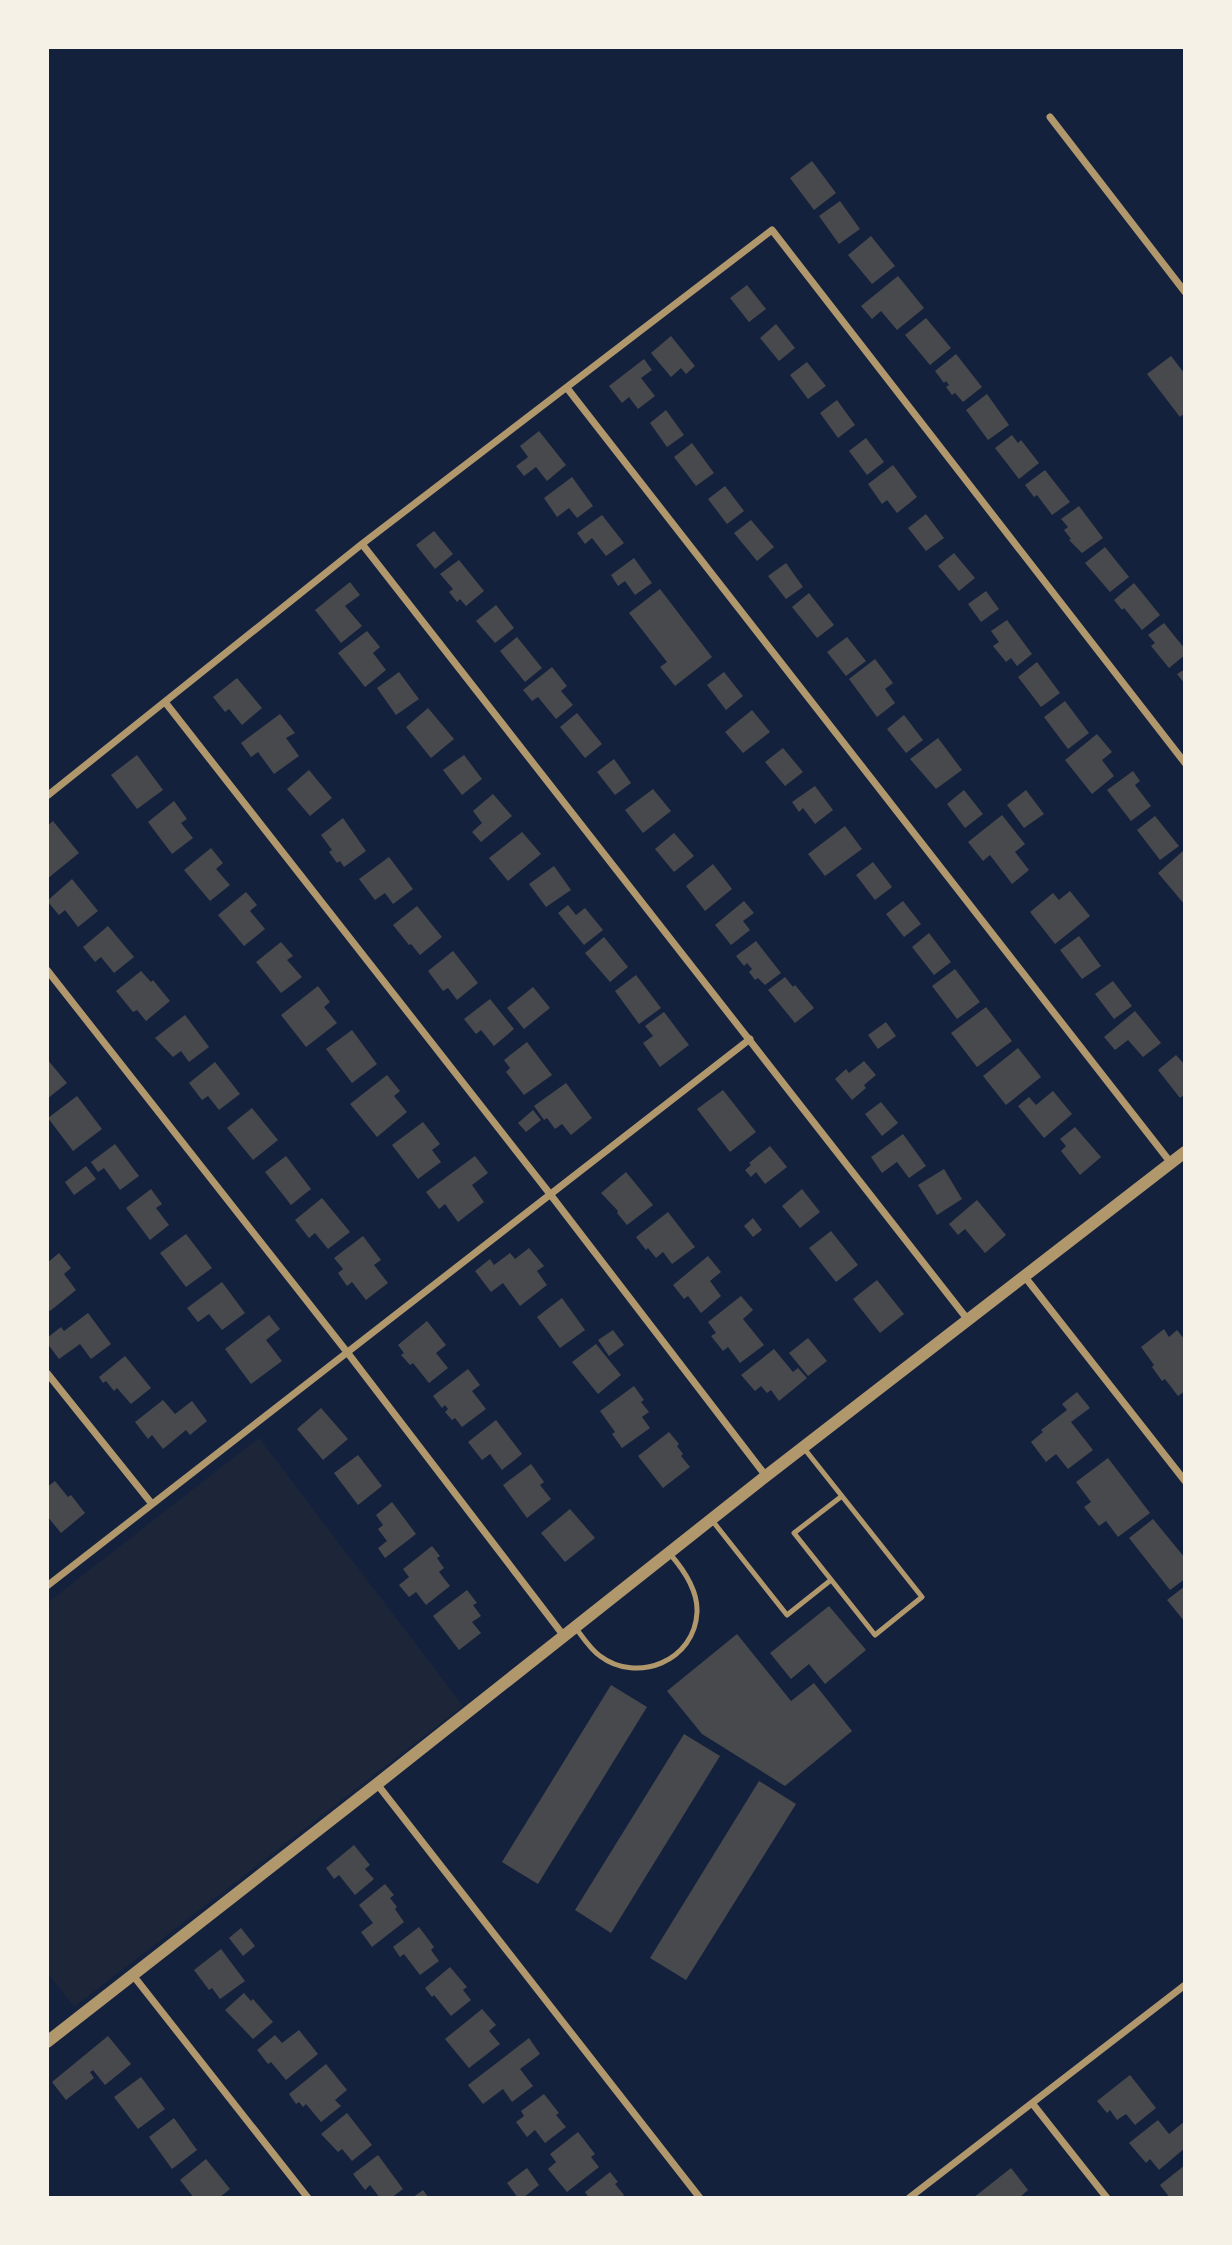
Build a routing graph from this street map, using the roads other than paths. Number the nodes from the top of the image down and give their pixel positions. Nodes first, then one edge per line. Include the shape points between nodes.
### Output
1 (1050, 117) dead end
2 (1185, 292) edge
3 (567, 388) junction
4 (362, 544) junction
5 (165, 702) junction
6 (1185, 763) edge
7 (47, 796) edge
8 (47, 970) edge
9 (750, 1039) junction
10 (1185, 1152) edge
11 (1171, 1163) junction
12 (550, 1194) junction
13 (1025, 1277) junction
14 (968, 1321) junction
15 (347, 1352) junction
16 (47, 1373) edge
17 (803, 1447) junction
18 (766, 1476) junction
19 (1185, 1481) edge
20 (842, 1496) junction
21 (152, 1504) junction
22 (712, 1519) junction
23 (669, 1553) junction
24 (831, 1580) junction
25 (47, 1586) edge
26 (569, 1632) junction
27 (377, 1784) junction
28 (132, 1974) junction
29 (1185, 1985) edge
30 (47, 2042) edge
31 (1032, 2103) junction
32 (308, 2198) edge
33 (701, 2198) edge
34 (909, 2198) edge
35 (1107, 2198) edge

1 - 2 street
3 - 4 street
3 - 6 street via 772,230
3 - 11 street
4 - 5 street
4 - 9 street
5 - 7 street
5 - 12 street
8 - 15 street
9 - 12 street
9 - 14 street
10 - 11 street
11 - 13 street
12 - 15 street
12 - 18 street
13 - 14 street
13 - 19 street
14 - 17 street
15 - 21 street
15 - 26 street
16 - 21 street
17 - 18 street
17 - 20 lane
18 - 22 street
20 - 24 lane via 794,1533
20 - 24 lane via 922,1597 875,1634
21 - 25 street
22 - 23 street
22 - 24 lane via 787,1615
23 - 26 street
23 - 26 lane via 689,1581 697,1612 694,1630 675,1656 661,1665 623,1668
26 - 27 street
27 - 28 street
27 - 33 street
28 - 30 street
28 - 32 street
29 - 31 street
31 - 34 street
31 - 35 street

